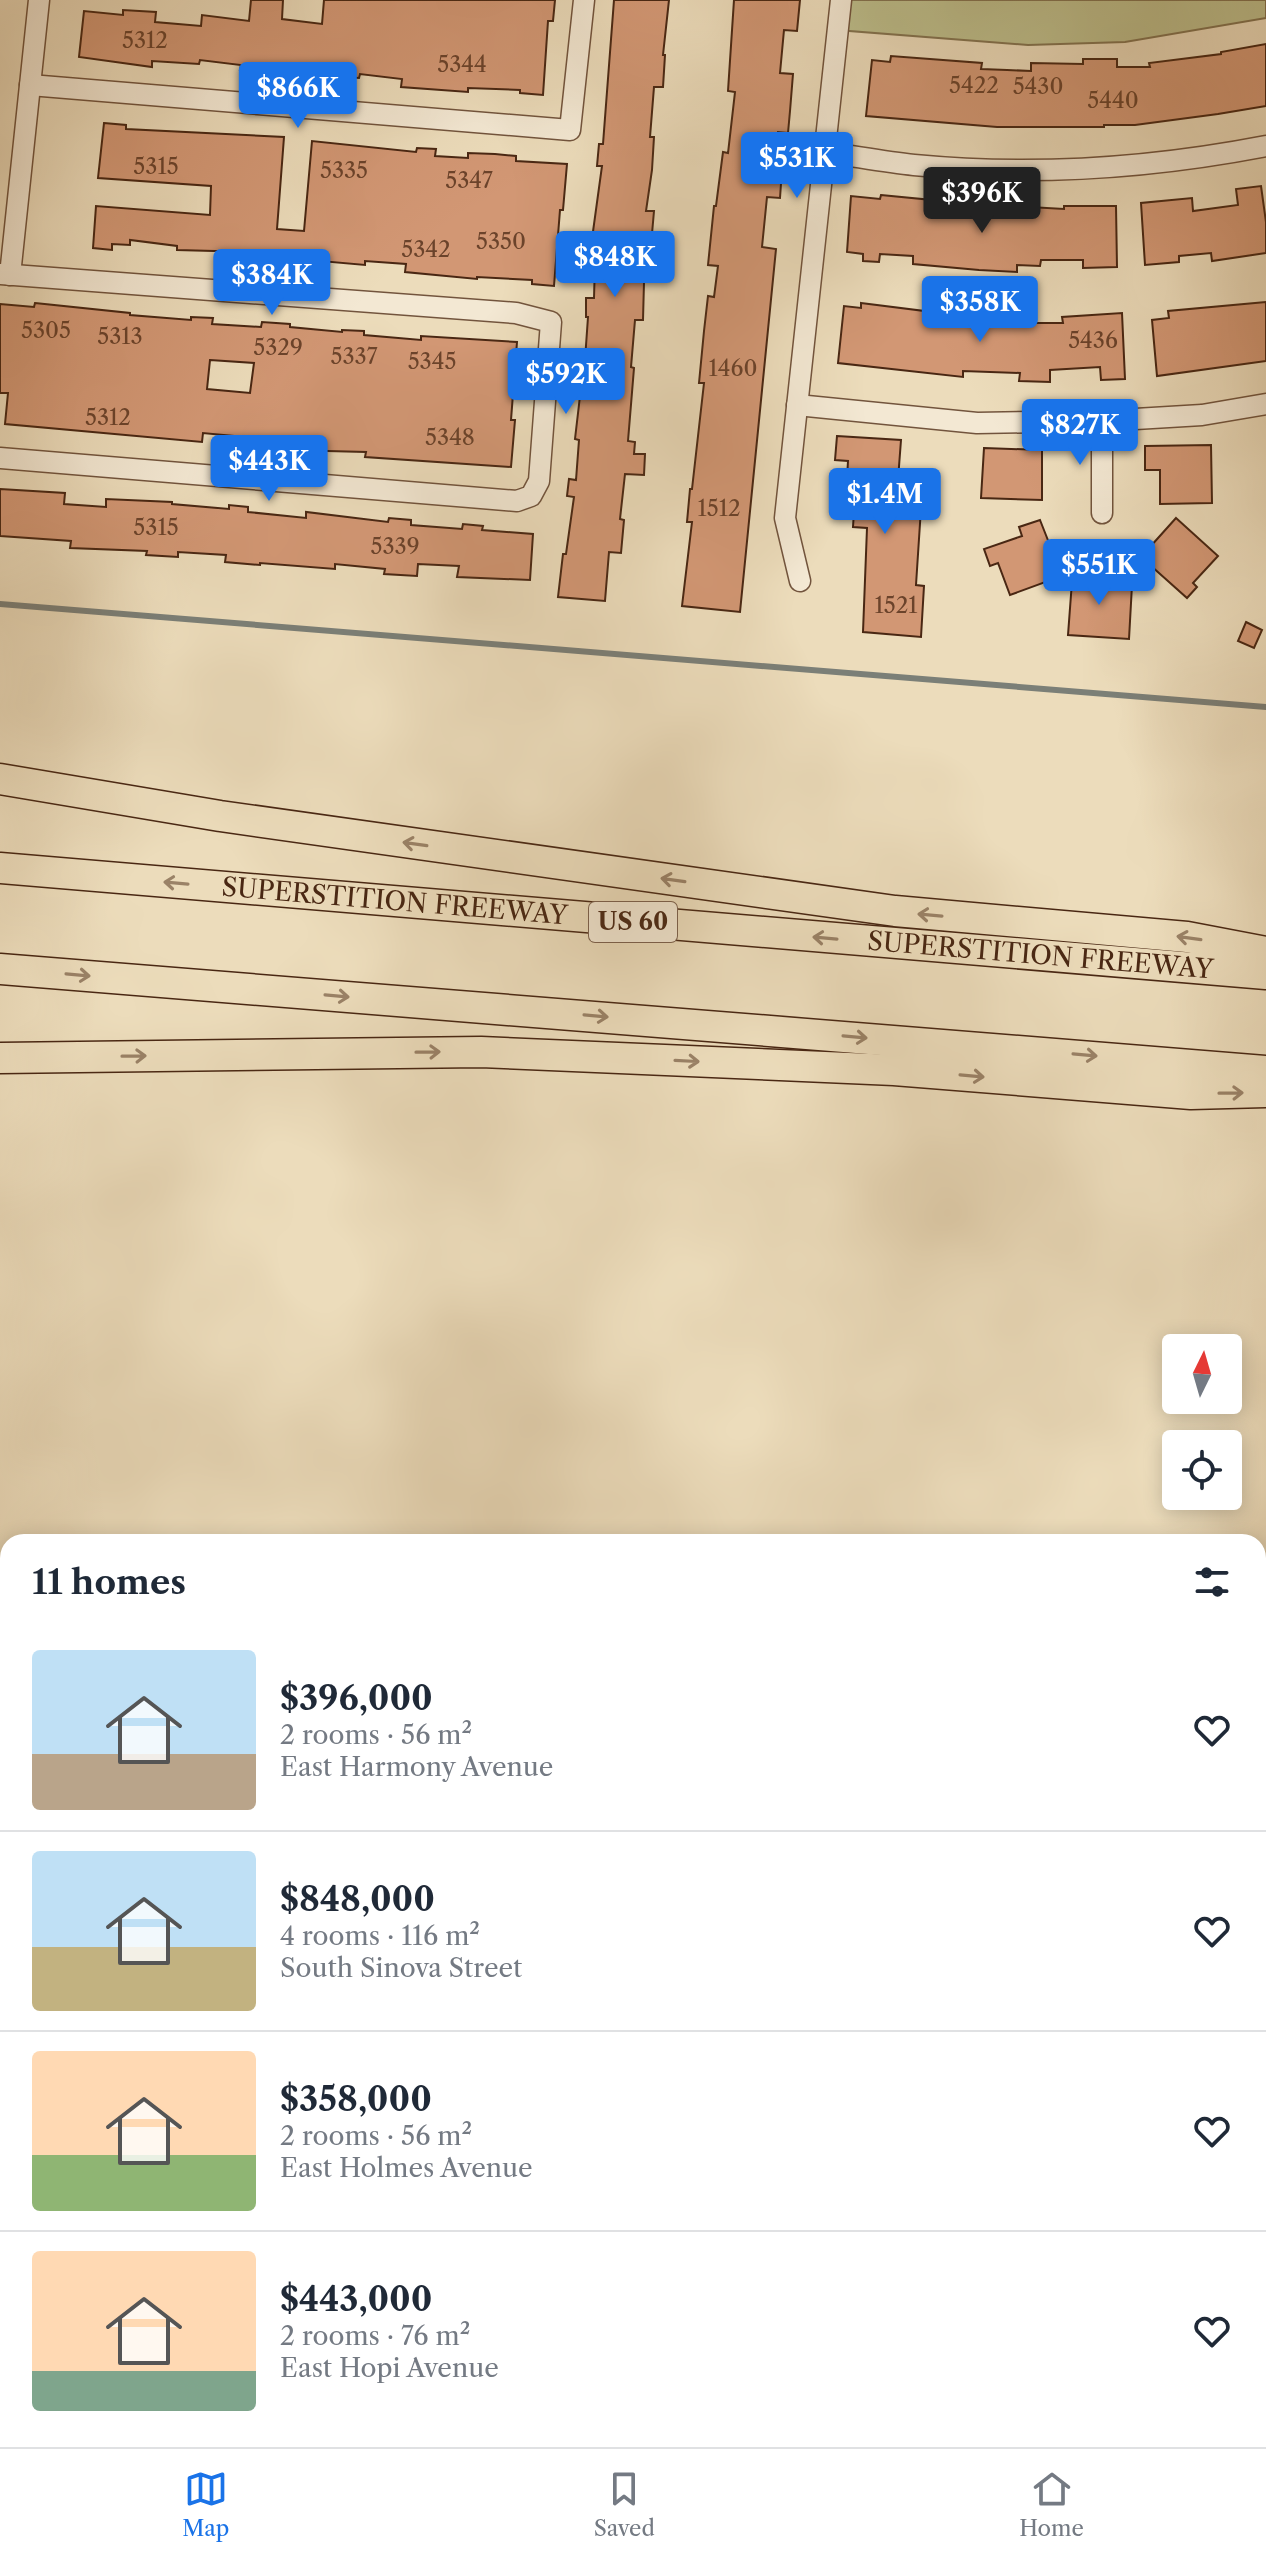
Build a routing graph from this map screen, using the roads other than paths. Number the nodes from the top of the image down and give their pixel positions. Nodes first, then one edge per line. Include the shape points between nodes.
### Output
1 (39, 0) edge
2 (584, 0) edge
3 (841, 0) edge
4 (30, 85) junction
5 (1266, 146) edge
6 (824, 152) junction
7 (5, 274) edge
8 (1266, 404) edge
9 (797, 405) junction
10 (1102, 421) junction
11 (0, 458) edge
12 (1102, 513) dead end
13 (800, 581) dead end
14 (0, 779) edge
15 (0, 868) edge
16 (1266, 952) edge
17 (0, 969) edge
18 (1266, 974) edge
19 (0, 1058) edge
20 (1266, 1071) edge
21 (1266, 1092) edge

1 - 4 street
2 - 4 street via 570,130
3 - 6 street
4 - 7 street
5 - 6 street via 1151,162 1026,170 915,165
6 - 9 street
7 - 11 street via 516,313 551,322 539,481 531,496 517,501
8 - 10 street via 1202,415
9 - 10 street via 977,423
9 - 13 street via 785,518
10 - 12 street
16 -> 14 highway via 1187,937 895,911 220,816
18 -> 15 highway, SUPERSTITION FREEWAY / US 60
17 -> 20 highway
19 -> 21 highway via 481,1052 894,1070 1191,1094

